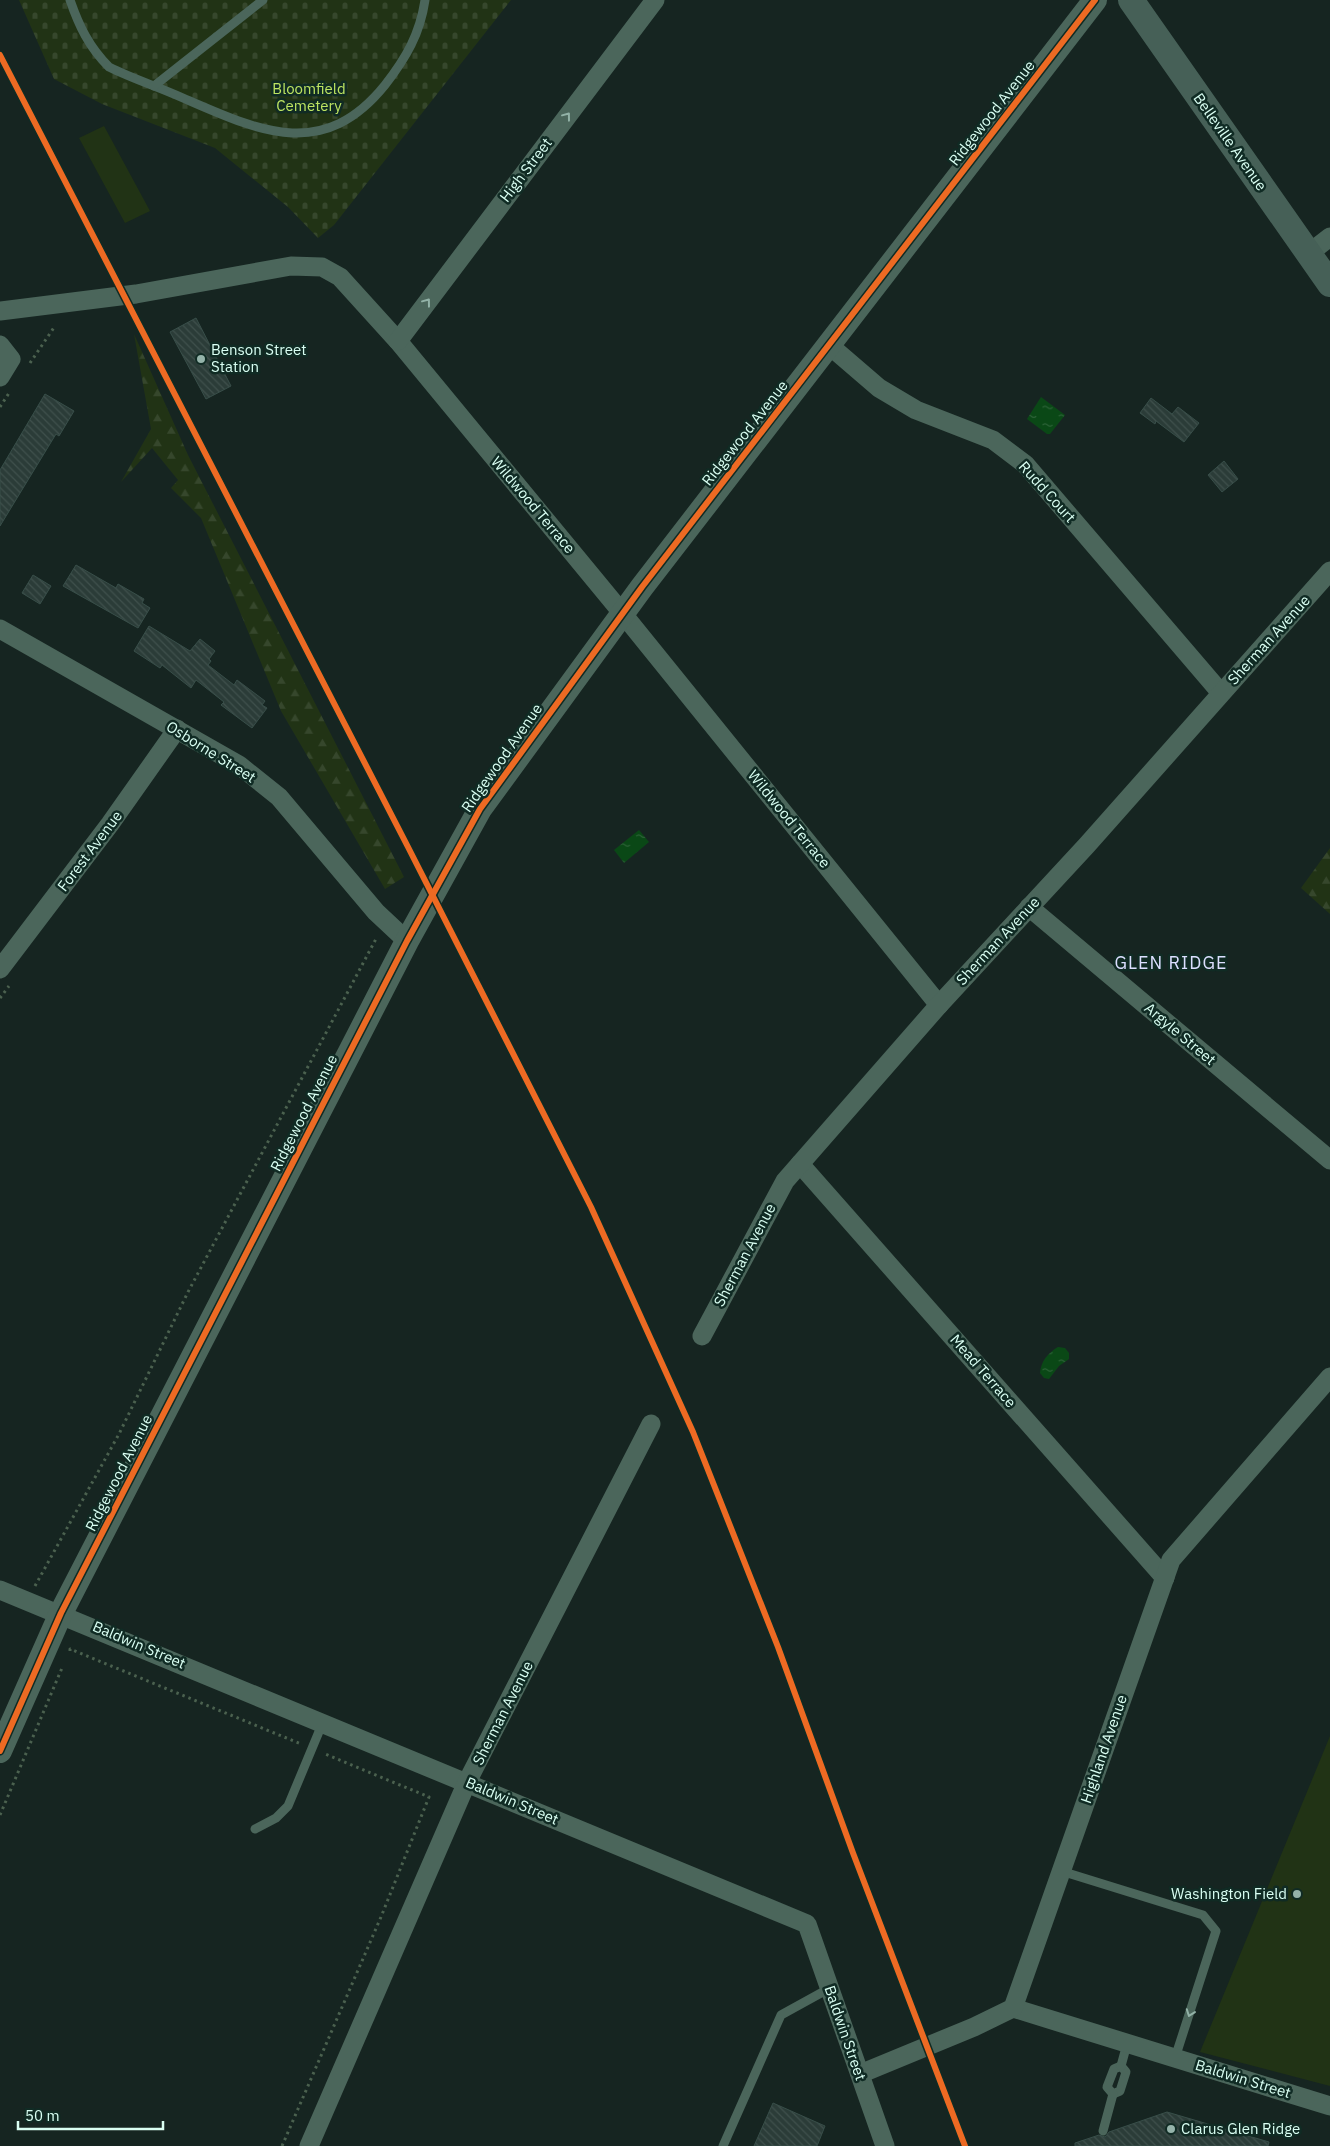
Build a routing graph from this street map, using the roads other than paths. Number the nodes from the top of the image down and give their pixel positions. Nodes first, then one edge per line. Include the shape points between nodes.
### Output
1 (70, 0) edge
2 (263, 0) edge
3 (425, 0) edge
4 (655, 0) edge
5 (1095, 0) edge
6 (1131, 0) edge
7 (154, 86) junction
8 (1330, 237) edge
9 (1308, 254) junction
10 (1330, 284) edge
11 (0, 311) edge
12 (398, 341) junction
13 (0, 345) edge
14 (829, 345) junction
15 (0, 377) edge
16 (1330, 571) edge
17 (623, 614) junction
18 (0, 629) edge
19 (1221, 693) junction
20 (177, 729) junction
21 (1029, 907) junction
22 (412, 932) junction
23 (6, 976) edge
24 (939, 1005) junction
25 (1330, 1160) edge
26 (800, 1164) junction
27 (702, 1336) dead end
28 (1330, 1377) edge
29 (651, 1424) dead end
30 (1165, 1578) junction
31 (0, 1590) edge
32 (61, 1613) junction
33 (323, 1722) junction
34 (0, 1751) edge
35 (467, 1782) junction
36 (255, 1829) dead end
37 (1061, 1872) junction
38 (830, 1988) junction
39 (1013, 2008) junction
40 (1127, 2044) junction
41 (1175, 2058) junction
42 (860, 2074) junction
43 (1330, 2106) edge
44 (1103, 2131) dead end
45 (309, 2146) edge
46 (722, 2146) edge
47 (885, 2146) edge

1 - 7 lane via 80,28 96,54 109,66
2 - 7 lane
3 - 7 lane via 422,23 397,68 377,95 326,130 302,135 260,128
12 -> 4 street, High Street
5 - 14 street, Ridgewood Avenue
6 - 9 main road, Belleville Avenue
8 - 9 street
9 - 10 main road, Belleville Avenue
11 - 12 street, Wildwood Terrace via 136,294 291,266 322,267 340,278
12 - 17 street, Wildwood Terrace
13 - 15 street via 11,359
14 - 17 street, Ridgewood Avenue
14 - 19 street, Rudd Court via 886,392 916,410 993,440 1025,464
16 - 19 street, Sherman Avenue
17 - 22 street, Ridgewood Avenue via 497,782
17 - 24 street, Wildwood Terrace
18 - 20 street, Osborne Street
19 - 21 street, Sherman Avenue
20 - 22 street, Osborne Street via 239,765 279,797 376,912
20 - 23 street, Forest Avenue
21 - 24 street, Sherman Avenue
21 - 25 street, Argyle Street
22 - 32 street, Ridgewood Avenue
24 - 26 street, Sherman Avenue
26 - 27 street, Sherman Avenue via 785,1181
26 - 30 street, Mead Terrace
28 - 30 street, Highland Avenue via 1171,1560
29 - 35 street, Sherman Avenue
30 - 37 street, Highland Avenue
31 - 32 street, Baldwin Street
32 - 33 street, Baldwin Street
32 - 34 street, Ridgewood Avenue
33 - 35 street, Baldwin Street
33 - 36 lane via 288,1806 276,1818
35 - 38 street, Baldwin Street via 807,1924
35 - 45 street, Sherman Avenue
37 - 39 street, Highland Avenue
37 -> 41 lane via 1203,1915 1216,1931
38 - 42 street, Baldwin Street
38 - 46 lane via 781,2015
39 - 40 street, Baldwin Street
39 - 42 street
40 - 41 street, Baldwin Street
40 - 44 lane via 1121,2066 1114,2069 1108,2087 1113,2094
41 - 43 street, Baldwin Street
42 - 47 street, Baldwin Street

